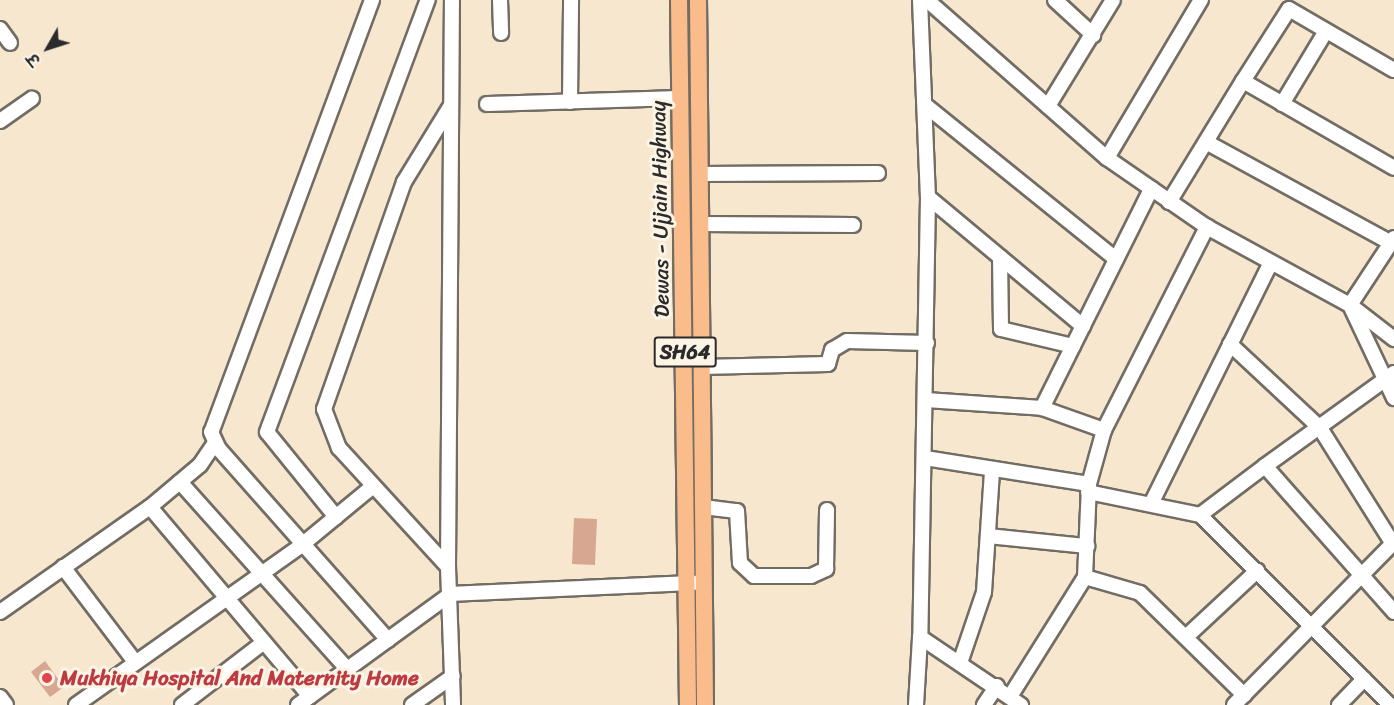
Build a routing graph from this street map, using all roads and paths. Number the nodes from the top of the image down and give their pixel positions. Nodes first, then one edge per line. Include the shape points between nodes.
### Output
1 (372, 0) edge
2 (428, 0) edge
3 (452, 0) edge
4 (500, 0) edge
5 (571, 0) edge
6 (679, 0) edge
7 (698, 0) edge
8 (920, 0) edge
9 (927, 0) edge
10 (1055, 0) edge
11 (1113, 0) edge
12 (1201, 0) edge
13 (1293, 5) edge
14 (0, 29) edge
15 (1326, 31) junction
16 (501, 33) dead end
17 (1093, 35) junction
18 (10, 43) dead end
19 (1394, 70) edge
20 (1243, 81) junction
21 (680, 98) junction
22 (32, 99) dead end
23 (570, 102) junction
24 (487, 104) dead end
25 (1282, 104) junction
26 (925, 105) junction
27 (1048, 106) junction
28 (450, 107) junction
29 (0, 121) edge
30 (1206, 142) junction
31 (1107, 158) junction
32 (1394, 168) edge
33 (878, 173) dead end
34 (700, 174) junction
35 (1151, 189) junction
36 (928, 197) junction
37 (1169, 202) junction
38 (700, 224) junction
39 (853, 225) dead end
40 (1208, 227) junction
41 (1392, 241) edge
42 (1000, 256) junction
43 (1116, 260) junction
44 (1271, 262) junction
45 (1350, 305) junction
46 (1083, 326) junction
47 (1394, 339) edge
48 (927, 343) junction
49 (1230, 344) junction
50 (1073, 346) junction
51 (701, 367) junction
52 (1390, 377) edge
53 (1394, 398) edge
54 (926, 400) junction
55 (1042, 408) junction
56 (1320, 428) junction
57 (1104, 430) junction
58 (215, 443) junction
59 (925, 458) junction
60 (1266, 466) junction
61 (992, 470) junction
62 (180, 482) junction
63 (373, 486) junction
64 (1088, 488) junction
65 (1151, 504) junction
66 (150, 507) junction
67 (703, 507) junction
68 (827, 510) dead end
69 (1200, 515) junction
70 (336, 517) junction
71 (988, 536) junction
72 (1393, 543) edge
73 (303, 544) junction
74 (1087, 546) junction
75 (63, 567) junction
76 (448, 567) junction
77 (1257, 571) junction
78 (264, 572) junction
79 (1085, 577) junction
80 (1360, 577) junction
81 (705, 582) junction
82 (687, 583) junction
83 (451, 594) junction
84 (227, 598) junction
85 (0, 612) edge
86 (1394, 612) edge
87 (1312, 626) junction
88 (1187, 636) junction
89 (920, 637) junction
90 (388, 640) junction
91 (264, 642) junction
92 (135, 662) junction
93 (960, 663) junction
94 (347, 669) junction
95 (453, 676) junction
96 (1364, 679) junction
97 (997, 686) junction
98 (310, 696) junction
99 (0, 697) edge
100 (1016, 700) edge
101 (1239, 700) edge
102 (6, 705) edge
103 (76, 705) edge
104 (182, 705) edge
105 (298, 705) edge
106 (412, 705) edge
107 (453, 705) edge
108 (688, 705) edge
109 (705, 705) edge
110 (916, 705) edge
111 (984, 705) edge
112 (1339, 705) edge
113 (1390, 705) edge

1 - 58 street via 212,428
2 - 70 street via 267,432
3 - 28 street
4 - 16 street
5 - 23 street
6 - 21 main road, Dewas - Ujjain Highway / SH64
7 - 34 main road, Dewas - Ujjain Highway / SH64
8 - 26 street
9 - 27 street
10 - 17 street
11 - 17 street
12 - 31 street
13 - 15 street
13 - 20 street
14 - 18 street
15 - 19 street
15 - 25 street
17 - 27 street
20 - 25 street
20 - 30 street
21 - 23 street
21 - 82 main road, Dewas - Ujjain Highway / SH64
22 - 29 street
23 - 24 street
25 - 32 street
26 - 36 street
26 - 43 street
27 - 31 street
28 - 63 street via 404,182 324,409 330,435
28 - 76 street via 454,357
30 - 37 street
30 - 41 street
31 - 35 street
33 - 34 street
34 - 38 main road, Dewas - Ujjain Highway / SH64
35 - 37 street
35 - 43 street
36 - 42 street
36 - 48 street
37 - 40 street
38 - 39 street
38 - 51 main road, Dewas - Ujjain Highway / SH64
40 - 44 street
40 - 57 street
41 - 45 street
42 - 46 street
42 - 50 street via 1001,329
43 - 46 street
44 - 45 street
44 - 49 street
45 - 47 street
45 - 52 street
46 - 50 street
48 - 51 street via 847,341 832,350 828,364
48 - 54 street
49 - 56 street
49 - 65 street
50 - 55 street
51 - 67 main road, Dewas - Ujjain Highway / SH64
52 - 53 street
52 - 56 street
54 - 55 street
54 - 59 street
55 - 57 street
56 - 60 street
56 - 72 street
57 - 64 street
58 - 62 street
58 - 73 street
59 - 61 street
59 - 89 street
60 - 69 street
60 - 80 street
61 - 64 street
61 - 71 street
62 - 66 street
62 - 78 street
63 - 70 street
63 - 76 street
64 - 65 street
64 - 74 street
65 - 69 street
66 - 75 street
66 - 84 street
67 - 68 street via 737,511 740,563 754,576 811,576 826,569
67 - 81 main road, Dewas - Ujjain Highway / SH64
69 - 77 street
70 - 73 street
71 - 74 street
71 - 93 street via 984,592
72 - 80 street
73 - 78 street
73 - 90 street
74 - 79 street
75 - 85 street
75 - 92 street
76 - 83 street
77 - 87 street
77 - 88 street
78 - 84 street
78 - 94 street
79 - 88 street via 1140,593
79 - 100 street
80 - 86 street
80 - 87 street
81 - 82 street
81 - 109 main road, Dewas - Ujjain Highway / SH64
82 - 83 street
82 - 108 main road, Dewas - Ujjain Highway / SH64
83 - 90 street
83 - 95 street
84 - 91 street
84 - 92 street
87 - 96 street
87 - 101 street
88 - 101 street
89 - 93 street
89 - 110 street
90 - 94 street
91 - 98 street
91 - 104 street
92 - 103 street
93 - 97 street
94 - 98 street
95 - 106 street
95 - 107 street
96 - 112 street
96 - 113 street
97 - 100 street
97 - 111 street
98 - 105 street
99 - 102 street

